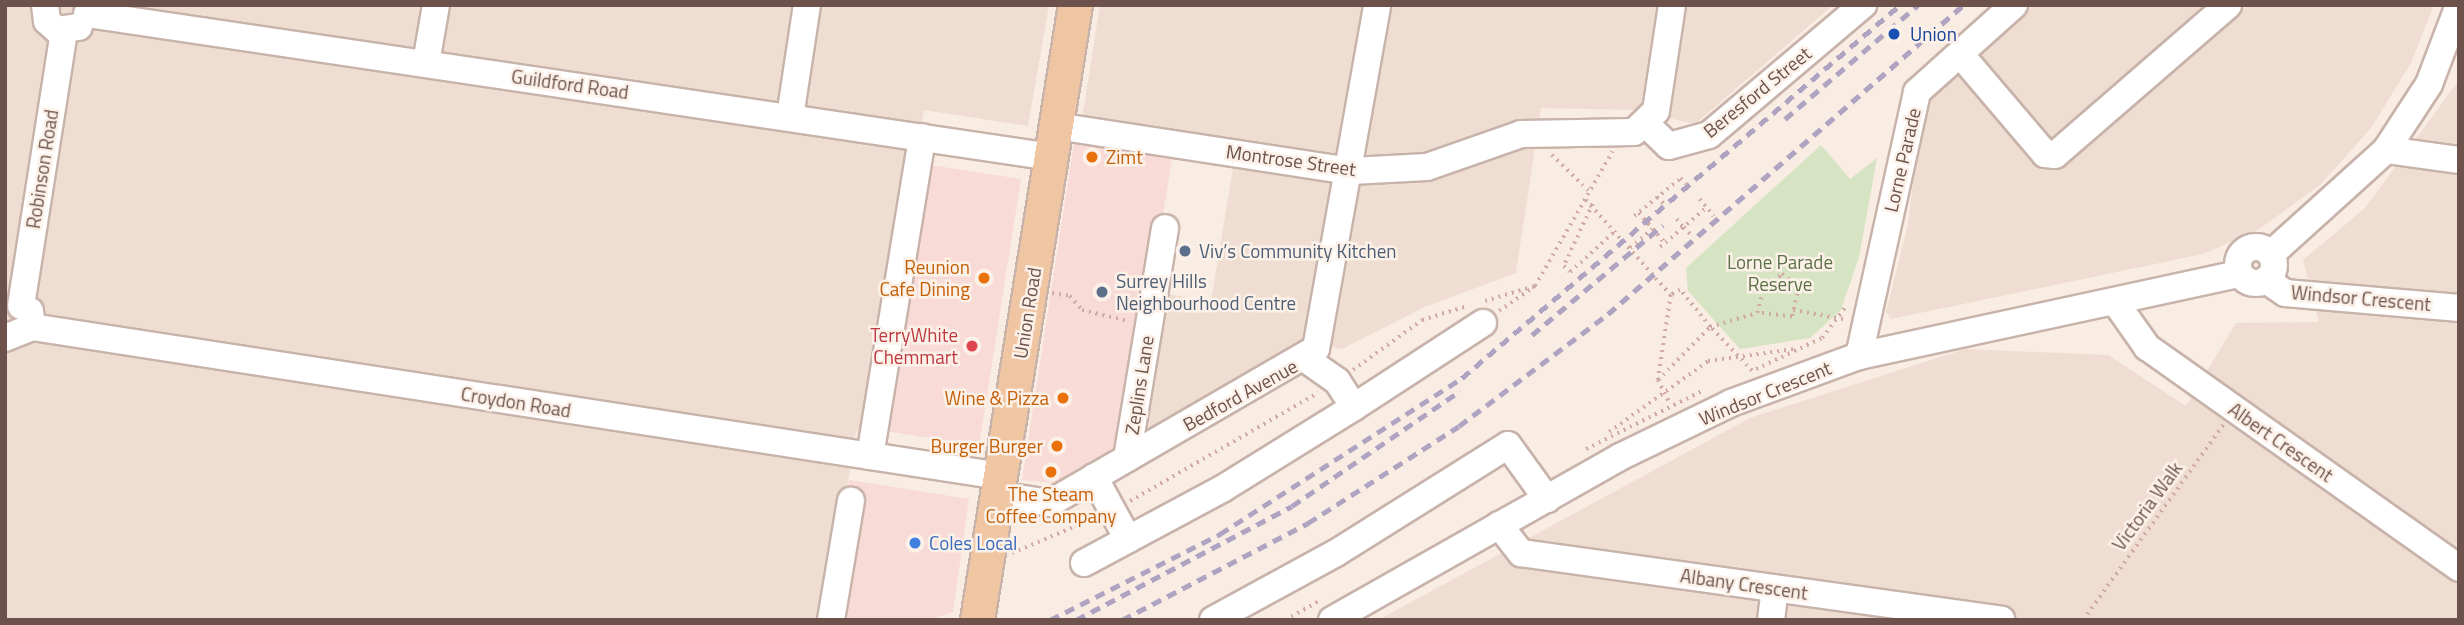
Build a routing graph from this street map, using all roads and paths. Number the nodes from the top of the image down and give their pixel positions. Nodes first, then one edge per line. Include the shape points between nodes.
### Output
1 (436, 5) edge
2 (807, 5) edge
3 (1075, 5) edge
4 (1377, 5) edge
5 (1672, 5) edge
6 (1863, 5) edge
7 (2014, 5) edge
8 (2228, 5) edge
9 (2459, 5) edge
10 (40, 6) edge
11 (87, 10) edge
12 (64, 32) junction
13 (1959, 54) junction
14 (426, 63) junction
15 (790, 117) junction
16 (1647, 125) junction
17 (1521, 134) junction
18 (922, 137) junction
19 (1054, 141) junction
20 (2386, 150) junction
21 (2459, 160) edge
22 (1351, 171) junction
23 (1597, 177) dead end
24 (1686, 184) dead end
25 (1590, 192) junction
26 (1700, 199) dead end
27 (1586, 200) junction
28 (1593, 204) junction
29 (1664, 204) dead end
30 (1707, 207) junction
31 (1639, 213) junction
32 (1714, 216) dead end
33 (1677, 219) dead end
34 (1684, 227) junction
35 (1164, 228) dead end
36 (1652, 229) junction
37 (1615, 231) junction
38 (1691, 235) dead end
39 (1665, 243) junction
40 (1630, 248) junction
41 (2269, 267) junction
42 (1535, 285) junction
43 (1031, 290) junction
44 (1671, 295) junction
45 (1850, 296) dead end
46 (2116, 303) junction
47 (2459, 309) edge
48 (1793, 310) junction
49 (1757, 313) junction
50 (20, 314) edge
51 (1853, 321) junction
52 (1483, 323) joint
53 (1149, 324) junction
54 (1710, 327) junction
55 (5, 338) edge
56 (1796, 349) junction
57 (1737, 355) junction
58 (1858, 356) junction
59 (1305, 359) junction
60 (1752, 371) junction
61 (1740, 375) dead end
62 (1658, 380) junction
63 (1337, 381) junction
64 (1717, 385) dead end
65 (1664, 394) junction
66 (1670, 404) junction
67 (1354, 407) junction
68 (2235, 410) junction
69 (1598, 440) junction
70 (1577, 454) dead end
71 (870, 456) junction
72 (1127, 458) junction
73 (1094, 477) junction
74 (999, 486) junction
75 (1547, 499) junction
76 (851, 501) dead end
77 (1111, 510) junction
78 (1499, 525) junction
79 (1128, 539) junction
80 (1010, 554) dead end
81 (1084, 562) dead end
82 (2459, 568) edge
83 (1775, 589) junction
84 (831, 620) edge
85 (978, 620) edge
86 (1213, 620) edge
87 (1332, 620) edge
88 (1771, 620) edge
89 (2001, 620) edge
90 (2083, 620) edge

1 - 14 street
2 - 15 street
3 - 19 main road, Union Road
4 - 22 street, Bedford Avenue
5 - 16 street via 1656,111
6 - 16 street, Beresford Street via 1709,135 1669,146
7 - 13 street, Lorne Parade
8 - 13 street via 2055,155 2045,154
9 - 20 street via 2429,84
10 - 12 street via 51,26
11 - 12 street via 78,28
11 - 14 street, Guildford Road
12 - 50 street, Robinson Road
13 - 51 street, Lorne Parade via 1917,92
14 - 15 street, Guildford Road
15 - 18 street, Guildford Road
16 - 17 street, Montrose Street via 1626,133
17 - 22 street, Montrose Street via 1427,167
17 - 25 path
18 - 19 street, Guildford Road
18 - 71 street
19 - 22 street, Montrose Street
19 - 43 main road, Union Road
20 - 21 street
20 - 41 street
22 - 59 street, Bedford Avenue via 1325,325
23 - 25 path
24 - 31 path via 1681,178
25 - 27 path
26 - 30 path
27 - 28 path
27 - 42 path
28 - 37 path
28 - 37 path via 1564,266 1570,272
29 - 31 path via 1658,197 1634,216
30 - 32 path
30 - 39 path
31 - 36 path
33 - 34 path
34 - 38 path
34 - 39 path via 1660,247
35 - 53 street, Zeplins Lane
36 - 39 path
36 - 40 path
37 - 40 path
40 - 44 path
41 - 46 street, Windsor Crescent via 2252,248 2242,255 2238,274
41 - 47 street, Windsor Crescent via 2285,293
42 - 52 path
42 - 63 path via 1422,320
43 - 53 path via 1070,296 1082,310
43 - 74 main road, Union Road
44 - 54 path via 1680,290
44 - 62 path
45 - 51 path
46 - 58 street, Windsor Crescent
46 - 68 street, Albert Crescent via 2147,347
48 - 49 path via 1782,319
48 - 49 path via 1799,287 1782,274 1763,292
48 - 51 path
49 - 54 path
50 - 55 street
50 - 71 street, Croydon Road
51 - 56 path
51 - 58 street, Lorne Parade
52 - 67 street
53 - 72 street, Zeplins Lane
54 - 57 path
54 - 62 path
56 - 57 path
56 - 60 path
57 - 60 path
57 - 65 path via 1708,361
58 - 75 street, Windsor Crescent via 1731,403
59 - 63 street
59 - 72 street, Bedford Avenue
60 - 61 path
62 - 65 path
63 - 67 street
63 - 77 path
64 - 66 path
65 - 66 path
65 - 69 path
66 - 69 path
67 - 79 street
68 - 82 street, Albert Crescent
68 - 90 path, Victoria Walk
69 - 70 path
71 - 74 street, Croydon Road
72 - 73 street, Bedford Avenue
73 - 74 street, Bedford Avenue via 1050,503
73 - 77 street
74 - 85 main road, Union Road
75 - 78 street, Windsor Crescent
75 - 86 street via 1508,445 1336,553
76 - 84 street
77 - 79 street
77 - 80 path
78 - 83 street, Albany Crescent via 1521,553
78 - 87 street, Windsor Crescent
79 - 81 street
83 - 88 street
83 - 89 street, Albany Crescent

